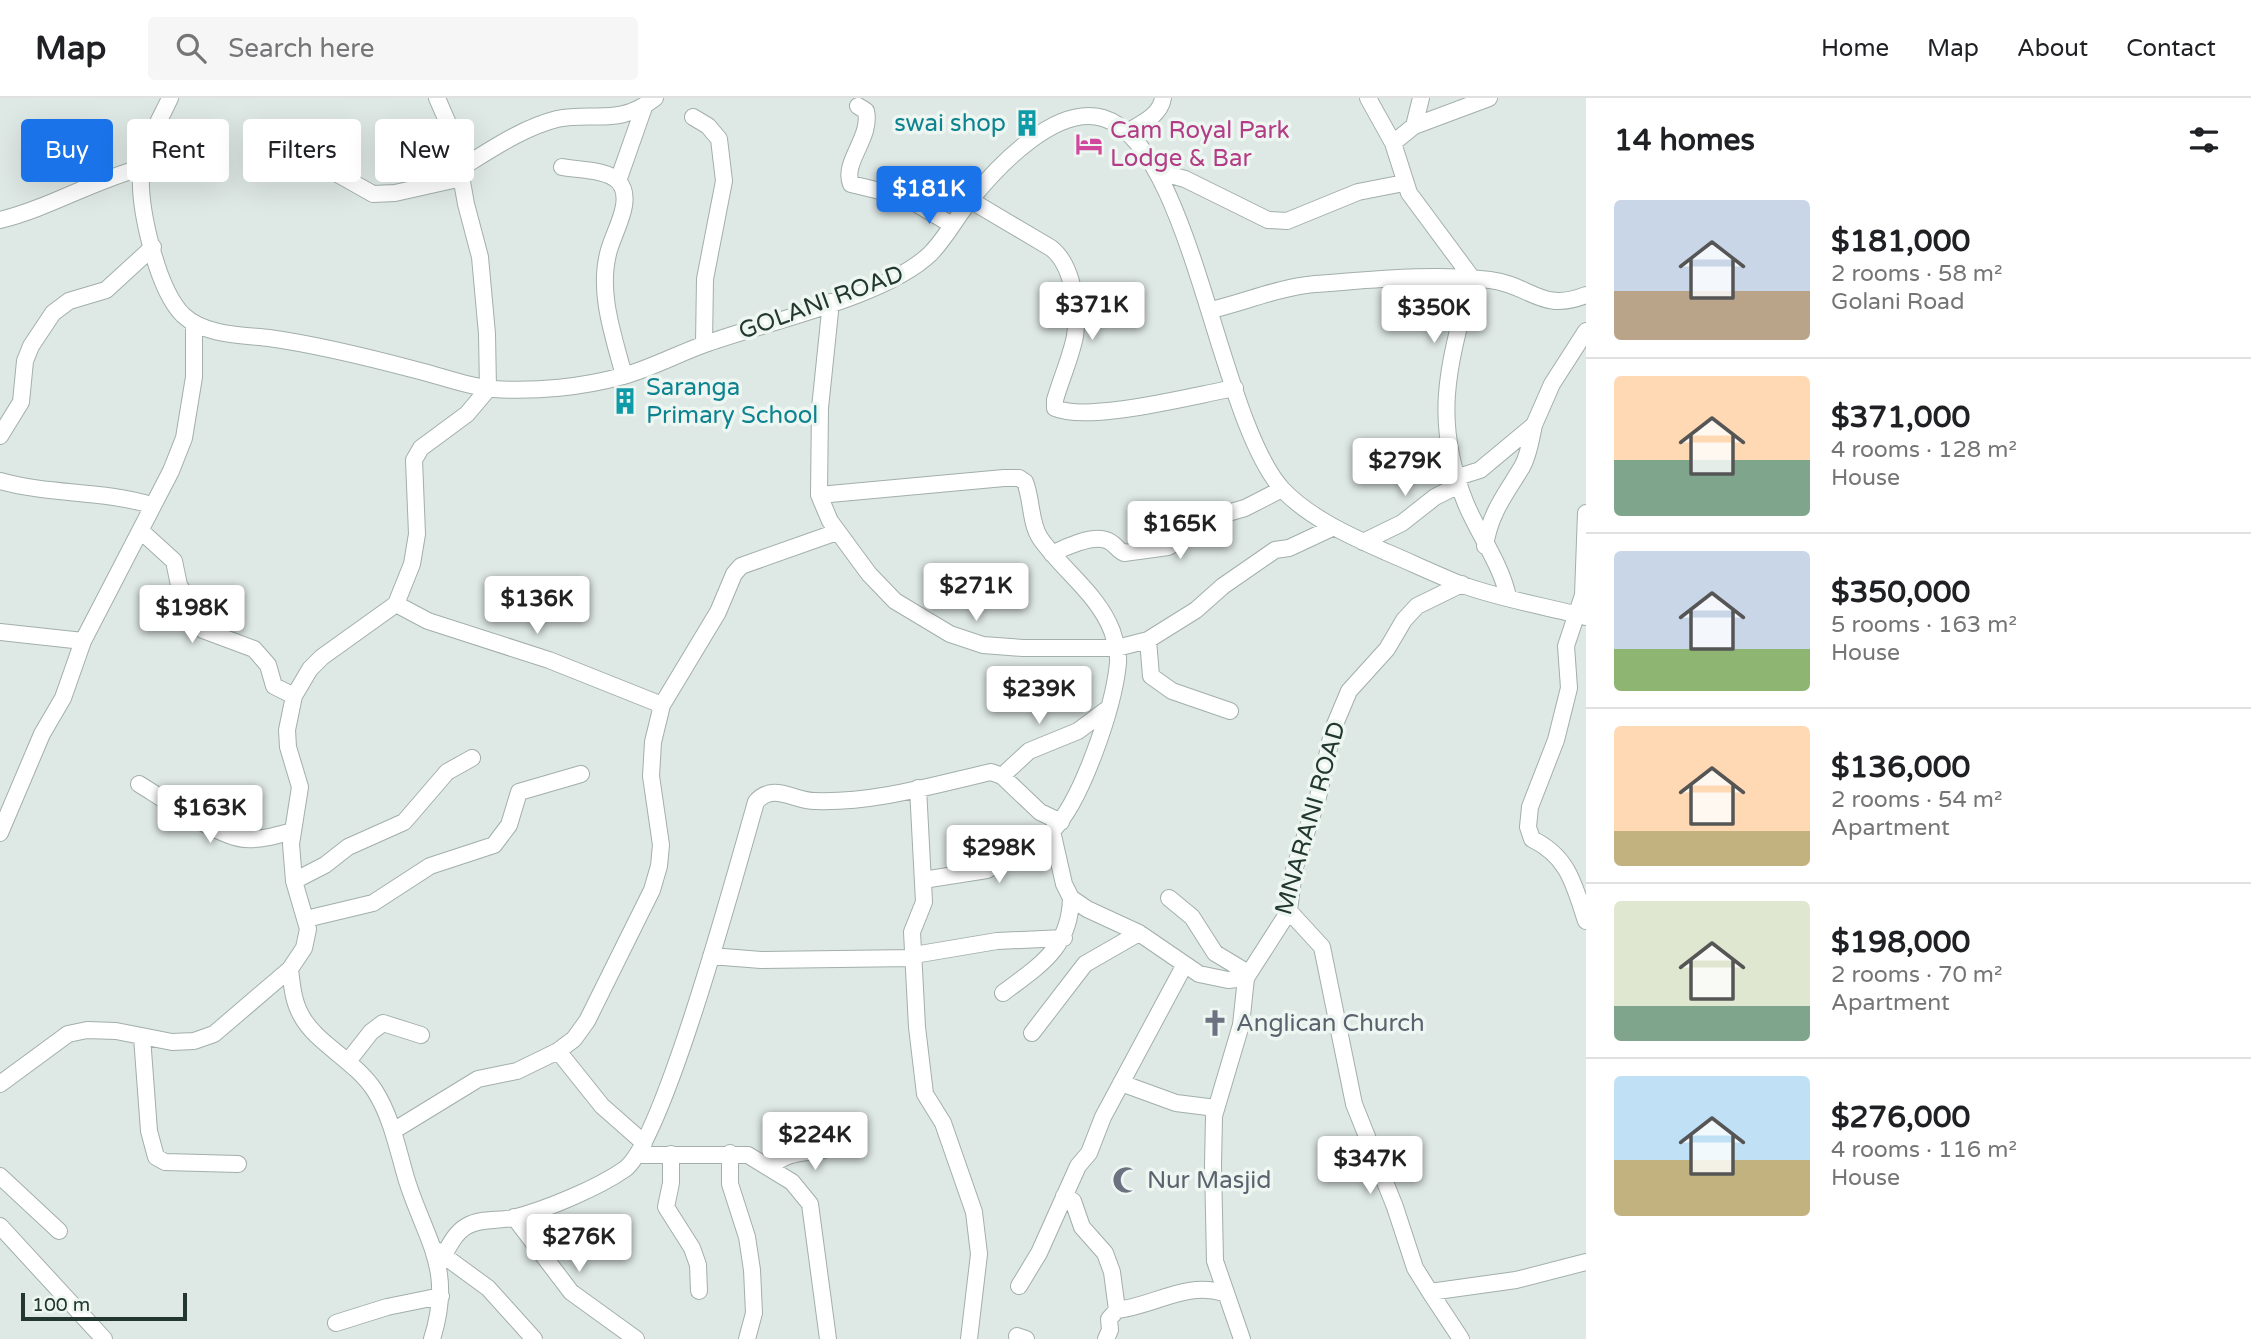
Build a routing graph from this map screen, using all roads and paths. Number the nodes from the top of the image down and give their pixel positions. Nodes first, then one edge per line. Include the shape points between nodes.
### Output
1 (170, 98) edge
2 (437, 98) edge
3 (1163, 98) edge
4 (1368, 98) edge
5 (1421, 98) edge
6 (1489, 98) edge
7 (650, 103) edge
8 (858, 106) dead end
9 (693, 117) dead end
10 (161, 119) edge
11 (446, 119) edge
12 (1414, 126) junction
13 (1127, 132) junction
14 (1393, 143) junction
15 (474, 164) edge
16 (562, 167) dead end
17 (1156, 171) junction
18 (127, 172) edge
19 (618, 181) junction
20 (142, 182) edge
21 (352, 182) edge
22 (431, 182) edge
23 (463, 182) edge
24 (1404, 183) junction
25 (970, 200) junction
26 (0, 220) edge
27 (952, 225) junction
28 (153, 247) junction
29 (1472, 278) junction
30 (1586, 295) edge
31 (831, 302) junction
32 (1211, 310) junction
33 (194, 324) junction
34 (1586, 331) edge
35 (704, 344) junction
36 (624, 376) junction
37 (488, 388) junction
38 (1235, 388) junction
39 (1534, 425) junction
40 (0, 436) edge
41 (0, 481) edge
42 (1459, 481) junction
43 (1282, 489) junction
44 (819, 495) junction
45 (151, 505) junction
46 (1586, 513) edge
47 (1334, 527) junction
48 (141, 531) junction
49 (837, 532) junction
50 (1363, 542) junction
51 (1485, 546) junction
52 (1052, 554) junction
53 (1462, 584) junction
54 (1585, 592) edge
55 (1508, 597) junction
56 (396, 604) junction
57 (1582, 616) edge
58 (0, 632) edge
59 (1148, 640) junction
60 (83, 641) junction
61 (1116, 648) junction
62 (294, 696) junction
63 (662, 705) junction
64 (1106, 710) junction
65 (1230, 711) dead end
66 (472, 758) dead end
67 (581, 774) dead end
68 (1002, 776) junction
69 (139, 784) dead end
70 (918, 789) junction
71 (1057, 827) junction
72 (293, 831) junction
73 (0, 833) edge
74 (923, 880) junction
75 (294, 881) junction
76 (1071, 898) junction
77 (1169, 898) dead end
78 (1289, 911) junction
79 (306, 919) junction
80 (1586, 921) edge
81 (1139, 933) junction
82 (1064, 938) junction
83 (711, 956) junction
84 (914, 956) junction
85 (1184, 966) junction
86 (290, 969) junction
87 (1247, 975) junction
88 (1003, 993) dead end
89 (1032, 1032) dead end
90 (421, 1035) dead end
91 (142, 1037) junction
92 (558, 1051) junction
93 (349, 1060) junction
94 (1121, 1083) junction
95 (0, 1084) edge
96 (1216, 1108) junction
97 (393, 1131) junction
98 (842, 1143) dead end
99 (642, 1149) junction
100 (730, 1153) junction
101 (671, 1154) junction
102 (238, 1164) dead end
103 (769, 1168) junction
104 (0, 1177) edge
105 (1064, 1196) junction
106 (514, 1217) junction
107 (0, 1226) edge
108 (60, 1231) dead end
109 (440, 1252) junction
110 (1586, 1262) edge
111 (1019, 1286) dead end
112 (699, 1291) dead end
113 (1430, 1292) junction
114 (1224, 1293) junction
115 (441, 1296) junction
116 (1117, 1310) junction
117 (336, 1323) dead end
118 (104, 1339) edge
119 (432, 1339) edge
120 (534, 1339) edge
121 (636, 1339) edge
122 (747, 1339) edge
123 (828, 1339) edge
124 (969, 1339) edge
125 (1105, 1339) edge
126 (1242, 1339) edge
127 (1461, 1339) edge

1 - 10 street
2 - 11 street
3 - 13 street via 1153,116
4 - 14 street
5 - 12 street
6 - 12 street
7 - 15 street via 607,119 555,120 515,137
7 - 19 street
8 - 27 street via 866,111 868,121 850,167 851,184 905,197
9 - 35 street via 719,139 724,181 705,279
12 - 14 street
13 - 17 street, GOLANI ROAD
13 - 25 street, GOLANI ROAD via 1104,118 1083,116 1060,122 1024,143
14 - 24 street
16 - 19 street
17 - 24 street via 1185,179 1268,220 1287,221 1359,192
17 - 32 street, GOLANI ROAD
18 - 26 street
19 - 36 street via 624,201 608,252 605,294
20 - 28 street
21 - 22 street via 373,194
23 - 37 street via 484,294
24 - 29 street
25 - 27 street, GOLANI ROAD
25 - 38 street via 1051,248 1065,265 1075,337 1055,408 1077,414 1107,412
27 - 31 street, GOLANI ROAD via 934,251 905,275
28 - 33 street via 166,290
28 - 40 street via 106,290 69,301 46,321 25,361 21,402
29 - 30 street via 1515,286 1545,302
29 - 32 street via 1315,284
29 - 42 street via 1452,346 1444,405
31 - 35 street, GOLANI ROAD
31 - 44 street via 820,408
32 - 38 street, GOLANI ROAD
33 - 37 street, GOLANI ROAD via 326,346
33 - 45 street via 194,377 184,438
34 - 39 street via 1552,384
35 - 36 street, GOLANI ROAD
36 - 37 street, GOLANI ROAD via 531,390
37 - 56 street via 467,414 421,448 415,460 417,534 412,564
38 - 43 street, GOLANI ROAD via 1255,445
39 - 42 street via 1480,470
39 - 51 street via 1522,467 1489,522
41 - 45 street via 42,491 93,492
42 - 50 street via 1402,523
42 - 51 street
43 - 47 street, GOLANI ROAD
43 - 52 street via 1245,508 1207,519 1168,547 1124,553 1108,540 1099,539
44 - 49 street
44 - 52 street via 1019,478 1029,493 1038,535
45 - 48 street
46 - 54 street
47 - 50 street, GOLANI ROAD
47 - 59 street via 1275,550
48 - 60 street
48 - 62 street via 174,561 179,584 203,630 254,649 268,665 274,686
49 - 61 street via 895,601 950,634 983,645
49 - 63 street via 741,566 702,642
50 - 53 street, GOLANI ROAD
51 - 55 street via 1502,572
52 - 61 street via 1101,608
53 - 55 street, GOLANI ROAD
53 - 78 street, MNARANI ROAD via 1417,606 1349,691 1333,729 1318,797 1294,870
54 - 57 street
55 - 57 street, GOLANI ROAD
56 - 62 street via 322,657
56 - 63 street via 428,621 549,660
57 - 80 street via 1570,624 1566,646 1569,688 1563,717 1536,786 1528,827 1532,839 1551,848 1562,860
58 - 60 street
59 - 61 street
59 - 65 street via 1151,676 1160,685
60 - 73 street via 63,698 42,734
61 - 64 street via 1118,662
62 - 72 street via 287,730 300,787
63 - 92 street via 651,776 661,845 652,890 587,1021
64 - 68 street via 1078,731 1029,751
64 - 71 street via 1091,762
66 - 75 street via 447,772 404,822 348,847
67 - 79 street via 519,792 509,825 494,845 430,866 373,903
68 - 70 street via 990,772
68 - 71 street
69 - 72 street via 242,839
70 - 74 street
70 - 83 street via 852,800 814,801 777,791 761,796
71 - 74 street via 987,870
71 - 76 street via 1064,884
72 - 75 street
74 - 84 street via 925,902 912,932
75 - 79 street
76 - 81 street
76 - 82 street
77 - 87 street via 1192,917 1215,953
78 - 87 street, MNARANI ROAD
78 - 113 street via 1322,947 1354,1104 1415,1268
79 - 86 street via 304,948
81 - 85 street
81 - 89 street via 1085,964
82 - 84 street via 1006,940
82 - 88 street via 1040,967
83 - 84 street via 761,960
83 - 99 street
84 - 124 street via 922,1084 943,1123 977,1231 979,1254
85 - 87 street via 1214,978
85 - 94 street
86 - 91 street via 214,1034 183,1041
86 - 93 street via 302,1018
87 - 96 street, MNARANI ROAD via 1241,1026
90 - 93 street via 383,1023
91 - 95 street via 116,1031 68,1034
91 - 102 street via 149,1132 156,1157 165,1162
92 - 97 street via 517,1070 478,1079
92 - 99 street
93 - 97 street via 376,1092
94 - 96 street via 1176,1103
94 - 105 street
96 - 114 street, MNARANI ROAD via 1215,1261
97 - 109 street via 410,1189
98 - 103 street via 820,1153 789,1153
99 - 101 street
99 - 106 street via 610,1178
100 - 101 street
100 - 103 street via 748,1155
100 - 122 street via 730,1184 752,1270 754,1313
101 - 112 street via 666,1208 692,1248
103 - 123 street via 792,1182 810,1204
104 - 108 street
105 - 111 street
105 - 116 street via 1073,1201 1082,1227 1105,1253
106 - 109 street via 473,1223
106 - 121 street via 571,1292
107 - 118 street
109 - 115 street
109 - 120 street via 488,1288
110 - 113 street via 1495,1284
113 - 127 street
114 - 116 street via 1198,1288
114 - 126 street, MNARANI ROAD
115 - 117 street
115 - 119 street
116 - 125 street

